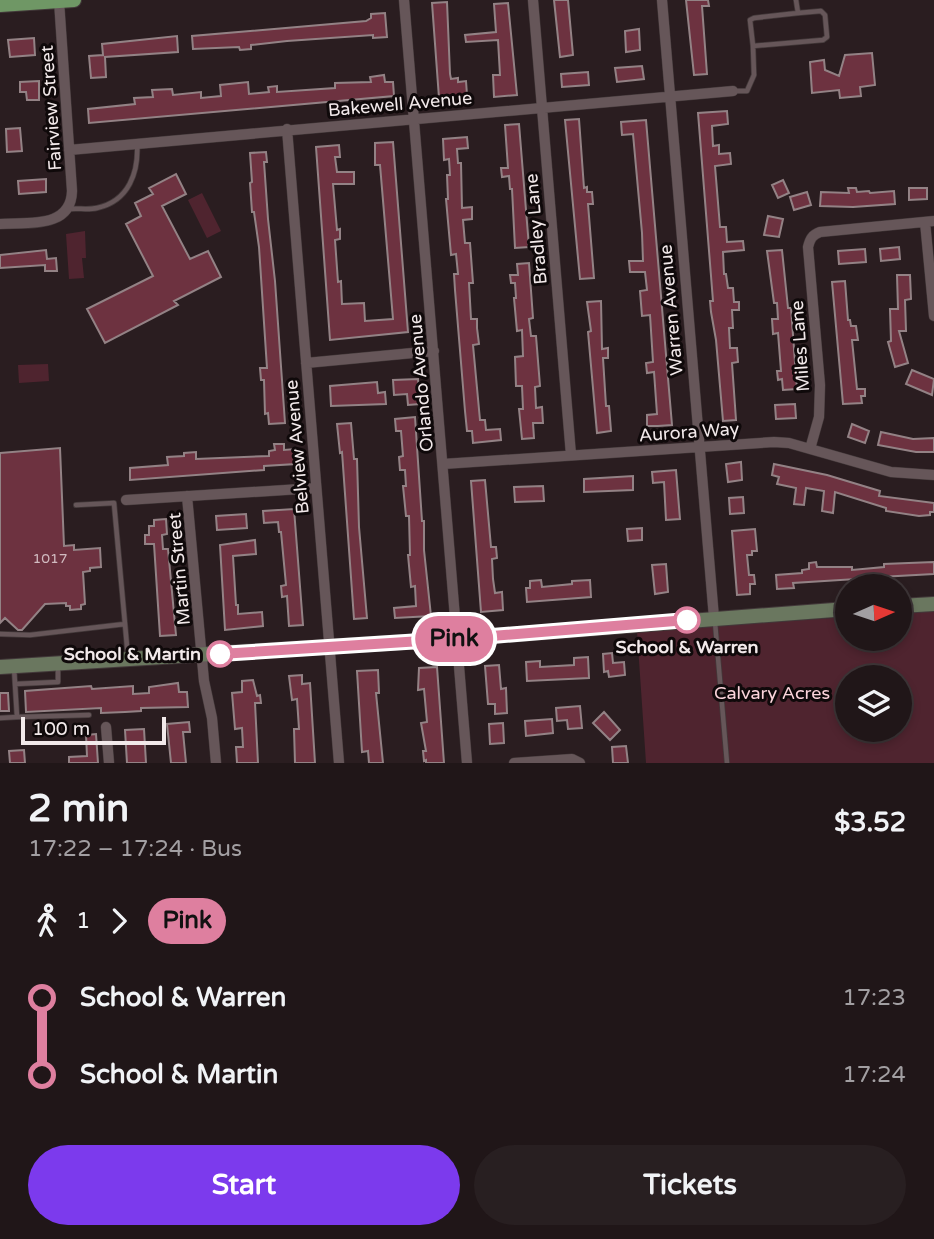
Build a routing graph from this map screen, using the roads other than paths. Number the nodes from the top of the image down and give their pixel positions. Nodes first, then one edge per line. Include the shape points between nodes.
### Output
1 (64, 0) edge
2 (404, 0) edge
3 (533, 0) edge
4 (662, 0) edge
5 (796, 0) edge
6 (0, 5) edge
7 (798, 13) junction
8 (753, 46) junction
9 (733, 91) joint
10 (669, 97) junction
11 (542, 108) junction
12 (414, 118) junction
13 (287, 129) junction
14 (137, 142) junction
15 (69, 150) junction
16 (68, 210) junction
17 (930, 221) edge
18 (0, 224) edge
19 (934, 316) edge
20 (434, 351) junction
21 (306, 363) junction
22 (699, 447) junction
23 (810, 449) junction
24 (571, 455) junction
25 (443, 464) junction
26 (934, 475) edge
27 (316, 488) junction
28 (187, 496) junction
29 (126, 500) dead end
30 (76, 505) dead end
31 (934, 604) edge
32 (912, 605) edge
33 (835, 610) edge
34 (714, 618) junction
35 (125, 624) junction
36 (0, 634) edge
37 (458, 638) junction
38 (330, 646) junction
39 (202, 655) junction
40 (128, 659) junction
41 (58, 664) junction
42 (7, 667) edge
43 (15, 684) junction
44 (89, 715) dead end
45 (17, 717) junction
46 (0, 718) edge
47 (106, 727) dead end
48 (109, 763) edge
49 (216, 763) edge
50 (339, 763) edge
51 (467, 763) edge
52 (514, 763) edge
53 (579, 763) edge
54 (727, 763) edge

1 - 6 main road
1 - 15 street, Fairview Street
2 - 12 street, Orlando Avenue
3 - 11 street, Bradley Lane
4 - 10 street, Warren Avenue
5 - 7 lane
7 - 8 lane via 750,20
7 - 8 lane via 821,11 827,37
8 - 9 lane via 754,75 747,91
9 - 10 street, Bakewell Avenue
10 - 11 street, Bakewell Avenue
10 - 22 street, Warren Avenue
11 - 12 street, Bakewell Avenue
11 - 24 street, Bradley Lane
12 - 13 street, Bakewell Avenue
12 - 20 street, Orlando Avenue
13 - 14 street, Bakewell Avenue
13 - 21 street, Belview Avenue
14 - 15 street, Bakewell Avenue
14 - 16 lane via 136,172 118,199 96,208
15 - 16 street, Fairview Street via 72,198
16 - 18 street via 55,219
17 - 19 street
17 - 23 street, Miles Lane via 820,232 810,239 820,408
20 - 21 street
20 - 25 street, Orlando Avenue
21 - 27 street, Belview Avenue
22 - 23 street, Aurora Way via 774,442
22 - 24 street, Aurora Way
22 - 34 street, Warren Avenue
23 - 26 street, Aurora Way via 891,472
24 - 25 street, Aurora Way
25 - 37 street, Orlando Avenue
27 - 28 street
27 - 38 street, Belview Avenue
28 - 29 street
28 - 39 street, Martin Street
30 - 35 lane via 114,503
31 - 32 street
33 - 34 street
34 - 37 street
34 - 54 lane
35 - 36 lane
35 - 40 lane
37 - 38 street
37 - 51 street, Orlando Avenue
38 - 39 street
38 - 50 street, Belview Avenue
39 - 40 street
39 - 49 street, Martin Street
40 - 41 street
41 - 42 street
41 - 43 lane via 58,682
42 - 43 lane
43 - 45 lane
44 - 45 lane
45 - 46 lane
47 - 48 street
52 - 53 street via 572,759

